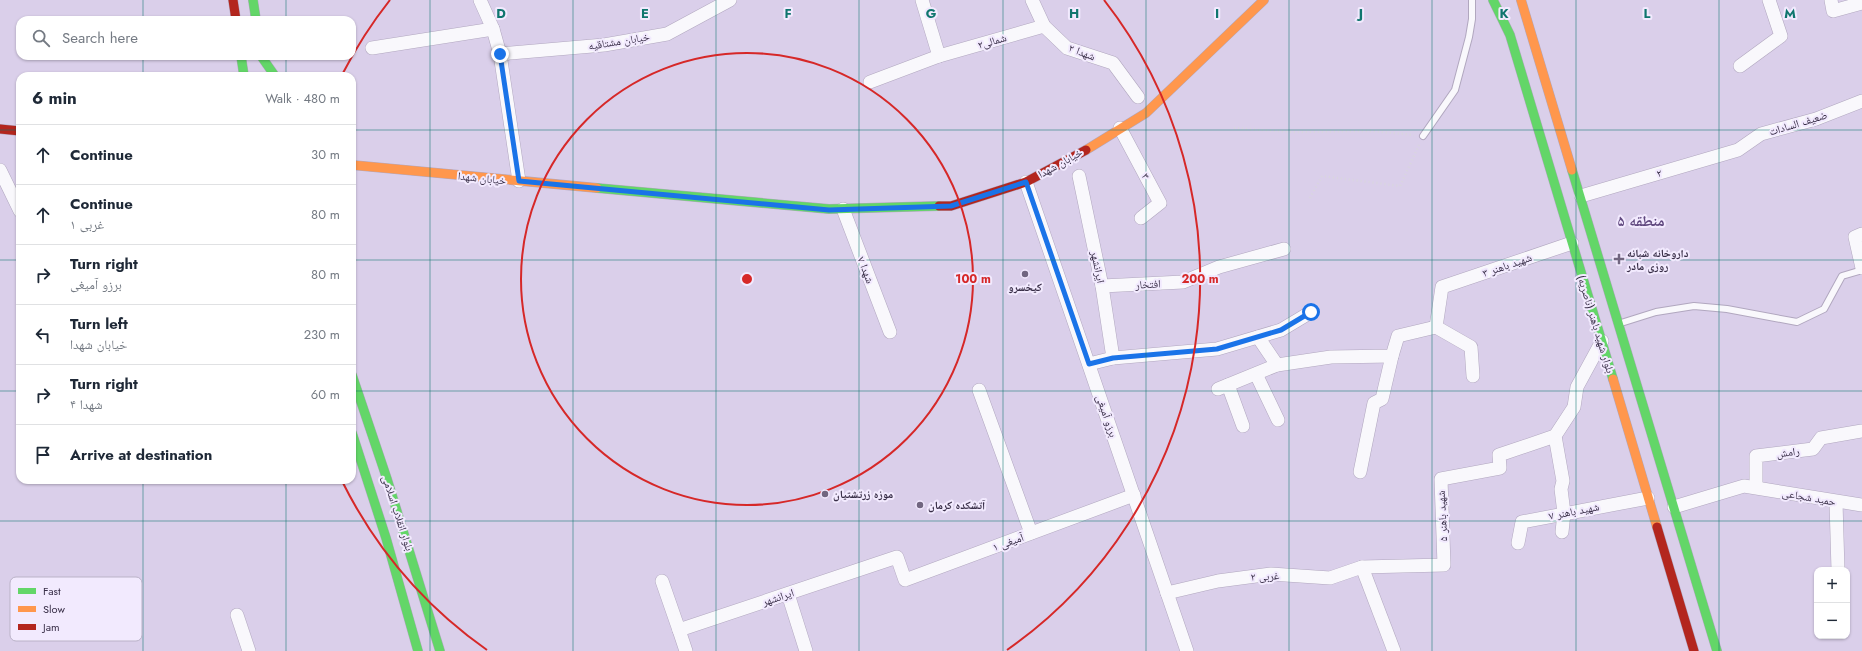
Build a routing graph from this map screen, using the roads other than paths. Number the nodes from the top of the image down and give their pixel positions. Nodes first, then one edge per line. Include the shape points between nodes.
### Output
1 (233, 0) edge
2 (253, 0) edge
3 (480, 0) edge
4 (730, 0) edge
5 (922, 0) edge
6 (1032, 0) edge
7 (1264, 0) edge
8 (1472, 0) edge
9 (1493, 0) edge
10 (1521, 0) edge
11 (1769, 0) edge
12 (1862, 3) edge
13 (1832, 6) edge
14 (235, 16) edge
15 (255, 16) edge
16 (1044, 26) junction
17 (493, 29) junction
18 (372, 48) dead end
19 (500, 54) junction
20 (939, 56) junction
21 (242, 60) edge
22 (262, 60) edge
23 (264, 60) edge
24 (1740, 66) dead end
25 (243, 72) edge
26 (263, 72) edge
27 (272, 72) edge
28 (870, 82) dead end
29 (1138, 97) dead end
30 (1862, 101) edge
31 (1120, 128) junction
32 (0, 129) edge
33 (16, 131) edge
34 (1423, 136) road end
35 (1738, 150) joint
36 (357, 165) edge
37 (0, 170) edge
38 (1079, 176) dead end
39 (519, 181) junction
40 (1026, 182) junction
41 (1581, 196) junction
42 (16, 203) edge
43 (843, 209) junction
44 (1141, 218) dead end
45 (1862, 234) edge
46 (1572, 243) junction
47 (1284, 249) dead end
48 (1862, 269) edge
49 (1102, 286) junction
50 (1311, 312) dead end
51 (1618, 324) junction
52 (1436, 327) junction
53 (890, 332) dead end
54 (1258, 337) junction
55 (1602, 341) junction
56 (1392, 356) junction
57 (1113, 358) junction
58 (1089, 364) junction
59 (1277, 365) junction
60 (1256, 374) junction
61 (1473, 376) dead end
62 (356, 387) edge
63 (979, 390) dead end
64 (1278, 420) dead end
65 (1243, 426) dead end
66 (1862, 431) edge
67 (1555, 436) junction
68 (356, 445) edge
69 (1360, 472) dead end
70 (1756, 487) junction
71 (1134, 495) junction
72 (1648, 498) junction
73 (1836, 502) junction
74 (1862, 505) edge
75 (1674, 507) junction
76 (1564, 513) junction
77 (1562, 532) dead end
78 (1031, 533) junction
79 (1518, 544) dead end
80 (897, 558) joint
81 (1362, 567) junction
82 (1681, 567) junction
83 (1838, 567) edge
84 (662, 581) dead end
85 (1167, 593) junction
86 (788, 594) junction
87 (237, 615) dead end
88 (679, 630) junction
89 (249, 651) edge
90 (418, 651) edge
91 (440, 651) edge
92 (686, 651) edge
93 (806, 651) edge
94 (1187, 651) edge
95 (1394, 651) edge
96 (1694, 651) edge
97 (1717, 651) edge

1 - 14 main road
2 - 15 main road
3 - 17 street
4 - 19 street, خیابان مشتاقیه via 667,34 604,45
5 - 20 street
6 - 16 street, شهدا ۲
7 - 31 main road, خیابان شهدا via 1146,113
8 - 34 lane via 1469,37 1455,90
9 - 46 main road, بلوار شهید باهنر (ناصریه) via 1510,35
10 - 41 main road, بلوار شهید باهنر (ناصریه)
11 - 24 street via 1781,36
12 - 13 street
16 - 20 street, شمالی۲
16 - 29 street, شهدا ۲ via 1067,48 1113,63
17 - 18 street
17 - 19 street
19 - 39 street
20 - 28 street, شمالی۲
21 - 25 main road
22 - 26 main road
23 - 27 main road
30 - 35 street, ضعیف السادات via 1816,119 1761,134
31 - 40 main road, خیابان شهدا
31 - 44 street, ۳ via 1160,203
32 - 33 main road
35 - 41 street, ۲
36 - 39 main road, خیابان شهدا
37 - 42 street
38 - 49 street, ایرانشهر
39 - 43 main road, خیابان شهدا via 829,210
40 - 43 main road, خیابان شهدا via 951,206
40 - 58 street, برزو آمیغی
41 - 51 main road, بلوار شهید باهنر (ناصریه)
43 - 53 street, شهدا ۷
45 - 48 street via 1854,237
46 - 52 street, شهید باهنر ۳ via 1442,287
46 - 55 main road, بلوار شهید باهنر (ناصریه)
47 - 49 street, افتخار via 1219,267 1183,282
48 - 51 lane via 1842,276 1824,310 1797,322 1694,306 1656,312
49 - 57 street, ایرانشهر
50 - 54 street via 1281,330
51 - 75 main road, بلوار شهید باهنر (ناصریه)
52 - 56 street via 1398,336
52 - 61 street via 1471,347
54 - 57 street via 1217,349
54 - 59 street
55 - 67 street via 1576,387 1574,407
55 - 72 main road, بلوار شهید باهنر (ناصریه)
56 - 59 street via 1331,357
56 - 69 street via 1382,399 1374,403
57 - 58 street
58 - 71 street, برزو آمیغی
59 - 60 street
60 - 64 street
60 - 65 street via 1223,387
62 - 91 main road, بلوار انقلاب اسلامی
63 - 78 street
66 - 70 street, رامش via 1821,438 1813,449 1756,456
67 - 76 street via 1563,481 1561,489
67 - 81 street, شهید باهنر ۵ via 1499,455 1500,468 1441,479 1444,565
68 - 90 main road, بلوار انقلاب اسلامی
70 - 73 street, حمید شجاعی
70 - 75 street, حمید شجاعی via 1744,486
71 - 78 street, آمیغی ۱
71 - 85 street, برزو آمیغی
72 - 76 street, شهید باهنر ۷
72 - 82 main road, بلوار شهید باهنر (ناصریه)
73 - 74 street, حمید شجاعی
73 - 83 street
75 - 82 main road, بلوار شهید باهنر (ناصریه)
76 - 77 street
76 - 79 street, شهید باهنر ۷ via 1522,522
78 - 80 street, آمیغی ۱ via 905,580
80 - 86 street, ایرانشهر
81 - 85 street, ۲ غربی via 1330,578 1271,574 1218,581
81 - 95 street
82 - 96 main road, بلوار شهید باهنر (ناصریه)
82 - 97 main road, بلوار شهید باهنر (ناصریه)
84 - 88 street
85 - 94 street, برزو آمیغی
86 - 88 street, ایرانشهر
86 - 93 street
87 - 89 street
88 - 92 street

